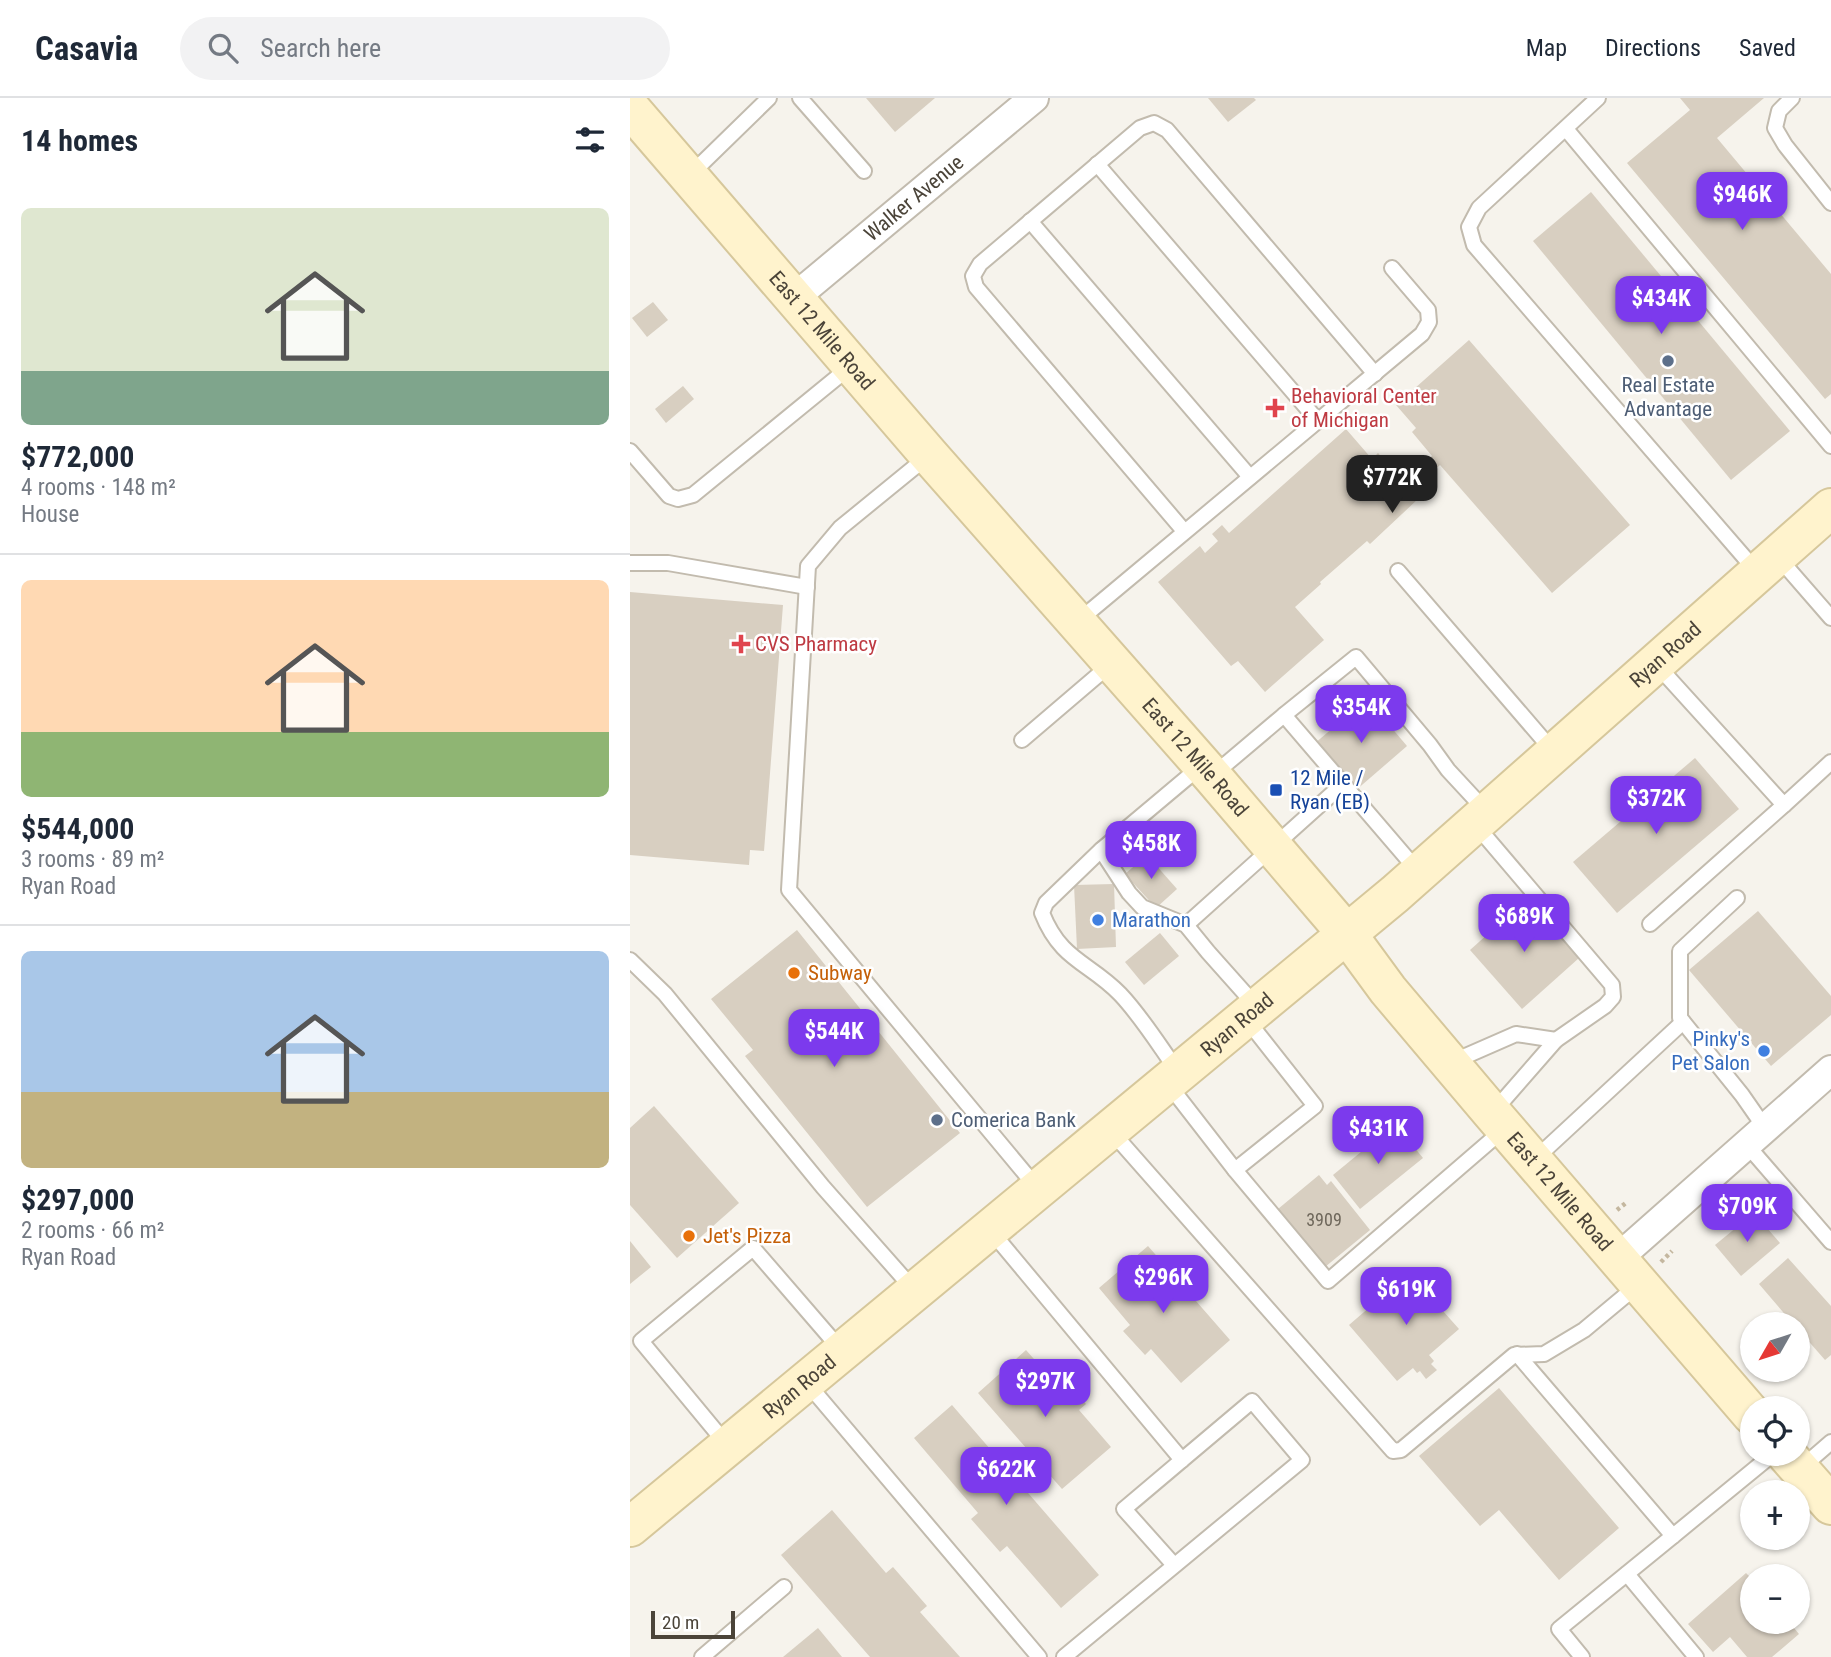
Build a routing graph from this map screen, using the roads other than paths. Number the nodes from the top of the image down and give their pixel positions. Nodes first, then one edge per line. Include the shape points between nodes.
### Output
1 (769, 98) edge
2 (800, 98) edge
3 (1034, 98) edge
4 (1598, 98) edge
5 (1792, 98) edge
6 (630, 110) edge
7 (1566, 129) junction
8 (1097, 164) junction
9 (864, 172) dead end
10 (689, 176) junction
11 (1831, 203) edge
12 (1030, 221) junction
13 (1392, 268) dead end
14 (794, 298) junction
15 (852, 366) junction
16 (1375, 374) junction
17 (1318, 421) junction
18 (1831, 446) edge
19 (630, 451) edge
20 (929, 455) junction
21 (1250, 477) junction
22 (1831, 508) edge
23 (1184, 531) junction
24 (630, 563) edge
25 (1767, 564) junction
26 (1398, 571) dead end
27 (807, 587) junction
28 (1831, 618) edge
29 (1076, 622) junction
30 (1655, 663) junction
31 (1112, 664) junction
32 (1284, 715) junction
33 (1022, 740) dead end
34 (1554, 752) junction
35 (1831, 762) edge
36 (1207, 771) junction
37 (1343, 783) junction
38 (1784, 805) junction
39 (1480, 817) junction
40 (1272, 847) junction
41 (1101, 850) junction
42 (1419, 872) junction
43 (1737, 898) dead end
44 (1650, 924) dead end
45 (1186, 925) junction
46 (1347, 934) junction
47 (630, 960) edge
48 (1252, 1014) junction
49 (1683, 1022) junction
50 (1556, 1040) junction
51 (1450, 1063) junction
52 (1831, 1070) edge
53 (1174, 1079) junction
54 (1499, 1121) junction
55 (1110, 1130) junction
56 (1756, 1136) junction
57 (1533, 1161) junction
58 (1236, 1170) junction
59 (1039, 1190) junction
60 (990, 1230) junction
61 (1831, 1242) edge
62 (1628, 1272) junction
63 (915, 1292) junction
64 (842, 1352) junction
65 (1517, 1354) junction
66 (806, 1382) junction
67 (1740, 1401) edge
68 (1831, 1442) edge
69 (729, 1446) junction
70 (1810, 1450) edge
71 (1182, 1460) junction
72 (1777, 1466) edge
73 (1794, 1466) edge
74 (1831, 1505) edge
75 (632, 1522) edge
76 (1673, 1536) junction
77 (1174, 1566) junction
78 (1627, 1574) junction
79 (784, 1587) dead end
80 (702, 1657) edge
81 (1039, 1657) edge
82 (1064, 1657) edge
83 (1582, 1657) edge
84 (1696, 1657) edge

1 - 10 lane
2 - 9 lane
3 - 14 street, Walker Avenue
4 - 7 lane
5 - 11 lane via 1779,111 1775,128
6 - 10 main road, East 12 Mile Road
7 - 18 lane
7 - 25 lane via 1479,208 1469,227 1474,245
8 - 12 lane
8 - 16 lane via 1140,128 1154,123 1167,130
8 - 17 lane
10 - 14 main road, East 12 Mile Road
12 - 21 lane
12 - 23 lane via 980,264 973,276 976,287
13 - 16 lane via 1427,310 1429,322 1422,334
14 - 15 main road, East 12 Mile Road
15 - 19 lane via 693,495 669,496
15 - 20 main road, East 12 Mile Road
16 - 17 lane
17 - 21 lane
20 - 27 lane via 840,527 808,565
20 - 29 main road, East 12 Mile Road
21 - 23 lane
22 - 25 main road, Ryan Road
23 - 29 lane
24 - 27 lane via 668,563
25 - 28 lane
25 - 30 main road, Ryan Road
26 - 34 lane
27 - 59 lane via 789,890
29 - 31 main road, East 12 Mile Road
30 - 34 main road, Ryan Road
30 - 38 lane
31 - 33 lane
31 - 36 main road, East 12 Mile Road
32 - 36 lane
32 - 37 lane
32 - 39 lane via 1356,657 1430,745
34 - 39 main road, Ryan Road
35 - 38 lane
36 - 40 main road, East 12 Mile Road
36 - 41 lane
37 - 40 lane
37 - 42 lane
38 - 44 lane
39 - 42 main road, Ryan Road
39 - 50 lane via 1612,985 1613,997 1605,1006
40 - 45 lane
40 - 46 main road, East 12 Mile Road
41 - 45 lane via 1142,907
41 - 53 lane via 1046,903 1042,913 1065,952 1121,995
42 - 46 main road, Ryan Road
43 - 49 lane via 1680,951
45 - 48 lane
46 - 48 main road, Ryan Road
46 - 51 main road, East 12 Mile Road
47 - 63 lane via 665,994
48 - 53 main road, Ryan Road
48 - 58 lane via 1315,1106
49 - 56 lane via 1742,1095
49 - 57 lane
50 - 51 lane via 1516,1034
50 - 54 lane
51 - 54 main road, East 12 Mile Road
52 - 56 street
53 - 55 main road, Ryan Road
53 - 58 lane
54 - 57 main road, East 12 Mile Road
54 - 58 lane via 1328,1281
55 - 59 main road, Ryan Road
55 - 65 lane via 1393,1451 1401,1450
56 - 61 lane
56 - 62 street
57 - 62 main road, East 12 Mile Road
59 - 60 main road, Ryan Road
60 - 63 main road, Ryan Road
60 - 71 lane
62 - 65 lane via 1584,1330 1544,1354
62 - 67 main road, East 12 Mile Road
63 - 64 main road, Ryan Road
64 - 66 main road, Ryan Road
64 - 69 lane via 753,1248 641,1341
65 - 76 lane
66 - 69 main road, Ryan Road
66 - 81 lane
68 - 70 lane
69 - 75 main road, Ryan Road
71 - 77 lane via 1124,1508
71 - 77 lane via 1252,1401 1302,1460
72 - 76 lane
73 - 74 main road
76 - 78 lane
77 - 82 lane
78 - 83 lane via 1559,1629
78 - 84 lane
79 - 80 lane

